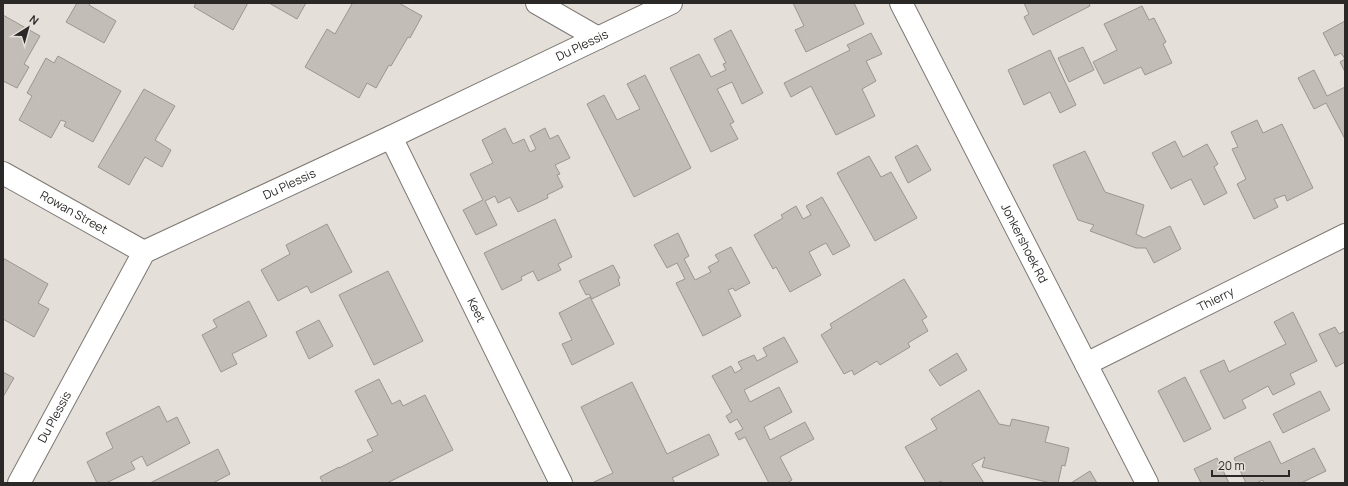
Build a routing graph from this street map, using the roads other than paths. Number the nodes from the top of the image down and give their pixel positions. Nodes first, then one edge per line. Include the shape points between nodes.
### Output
1 (537, 3) edge
2 (671, 3) edge
3 (901, 3) edge
4 (598, 38) junction
5 (391, 137) junction
6 (3, 173) edge
7 (1345, 235) edge
8 (144, 252) junction
9 (1086, 364) junction
10 (19, 483) edge
11 (561, 483) edge
12 (1147, 483) edge

1 - 4 street
2 - 4 street, Du Plessis
3 - 9 street, Jonkershoek Rd
4 - 5 street, Du Plessis
5 - 8 street, Du Plessis
5 - 11 street, Keet
6 - 8 street, Rowan Street
7 - 9 street, Thierry
8 - 10 street, Du Plessis
9 - 12 street, Jonkershoek Rd

